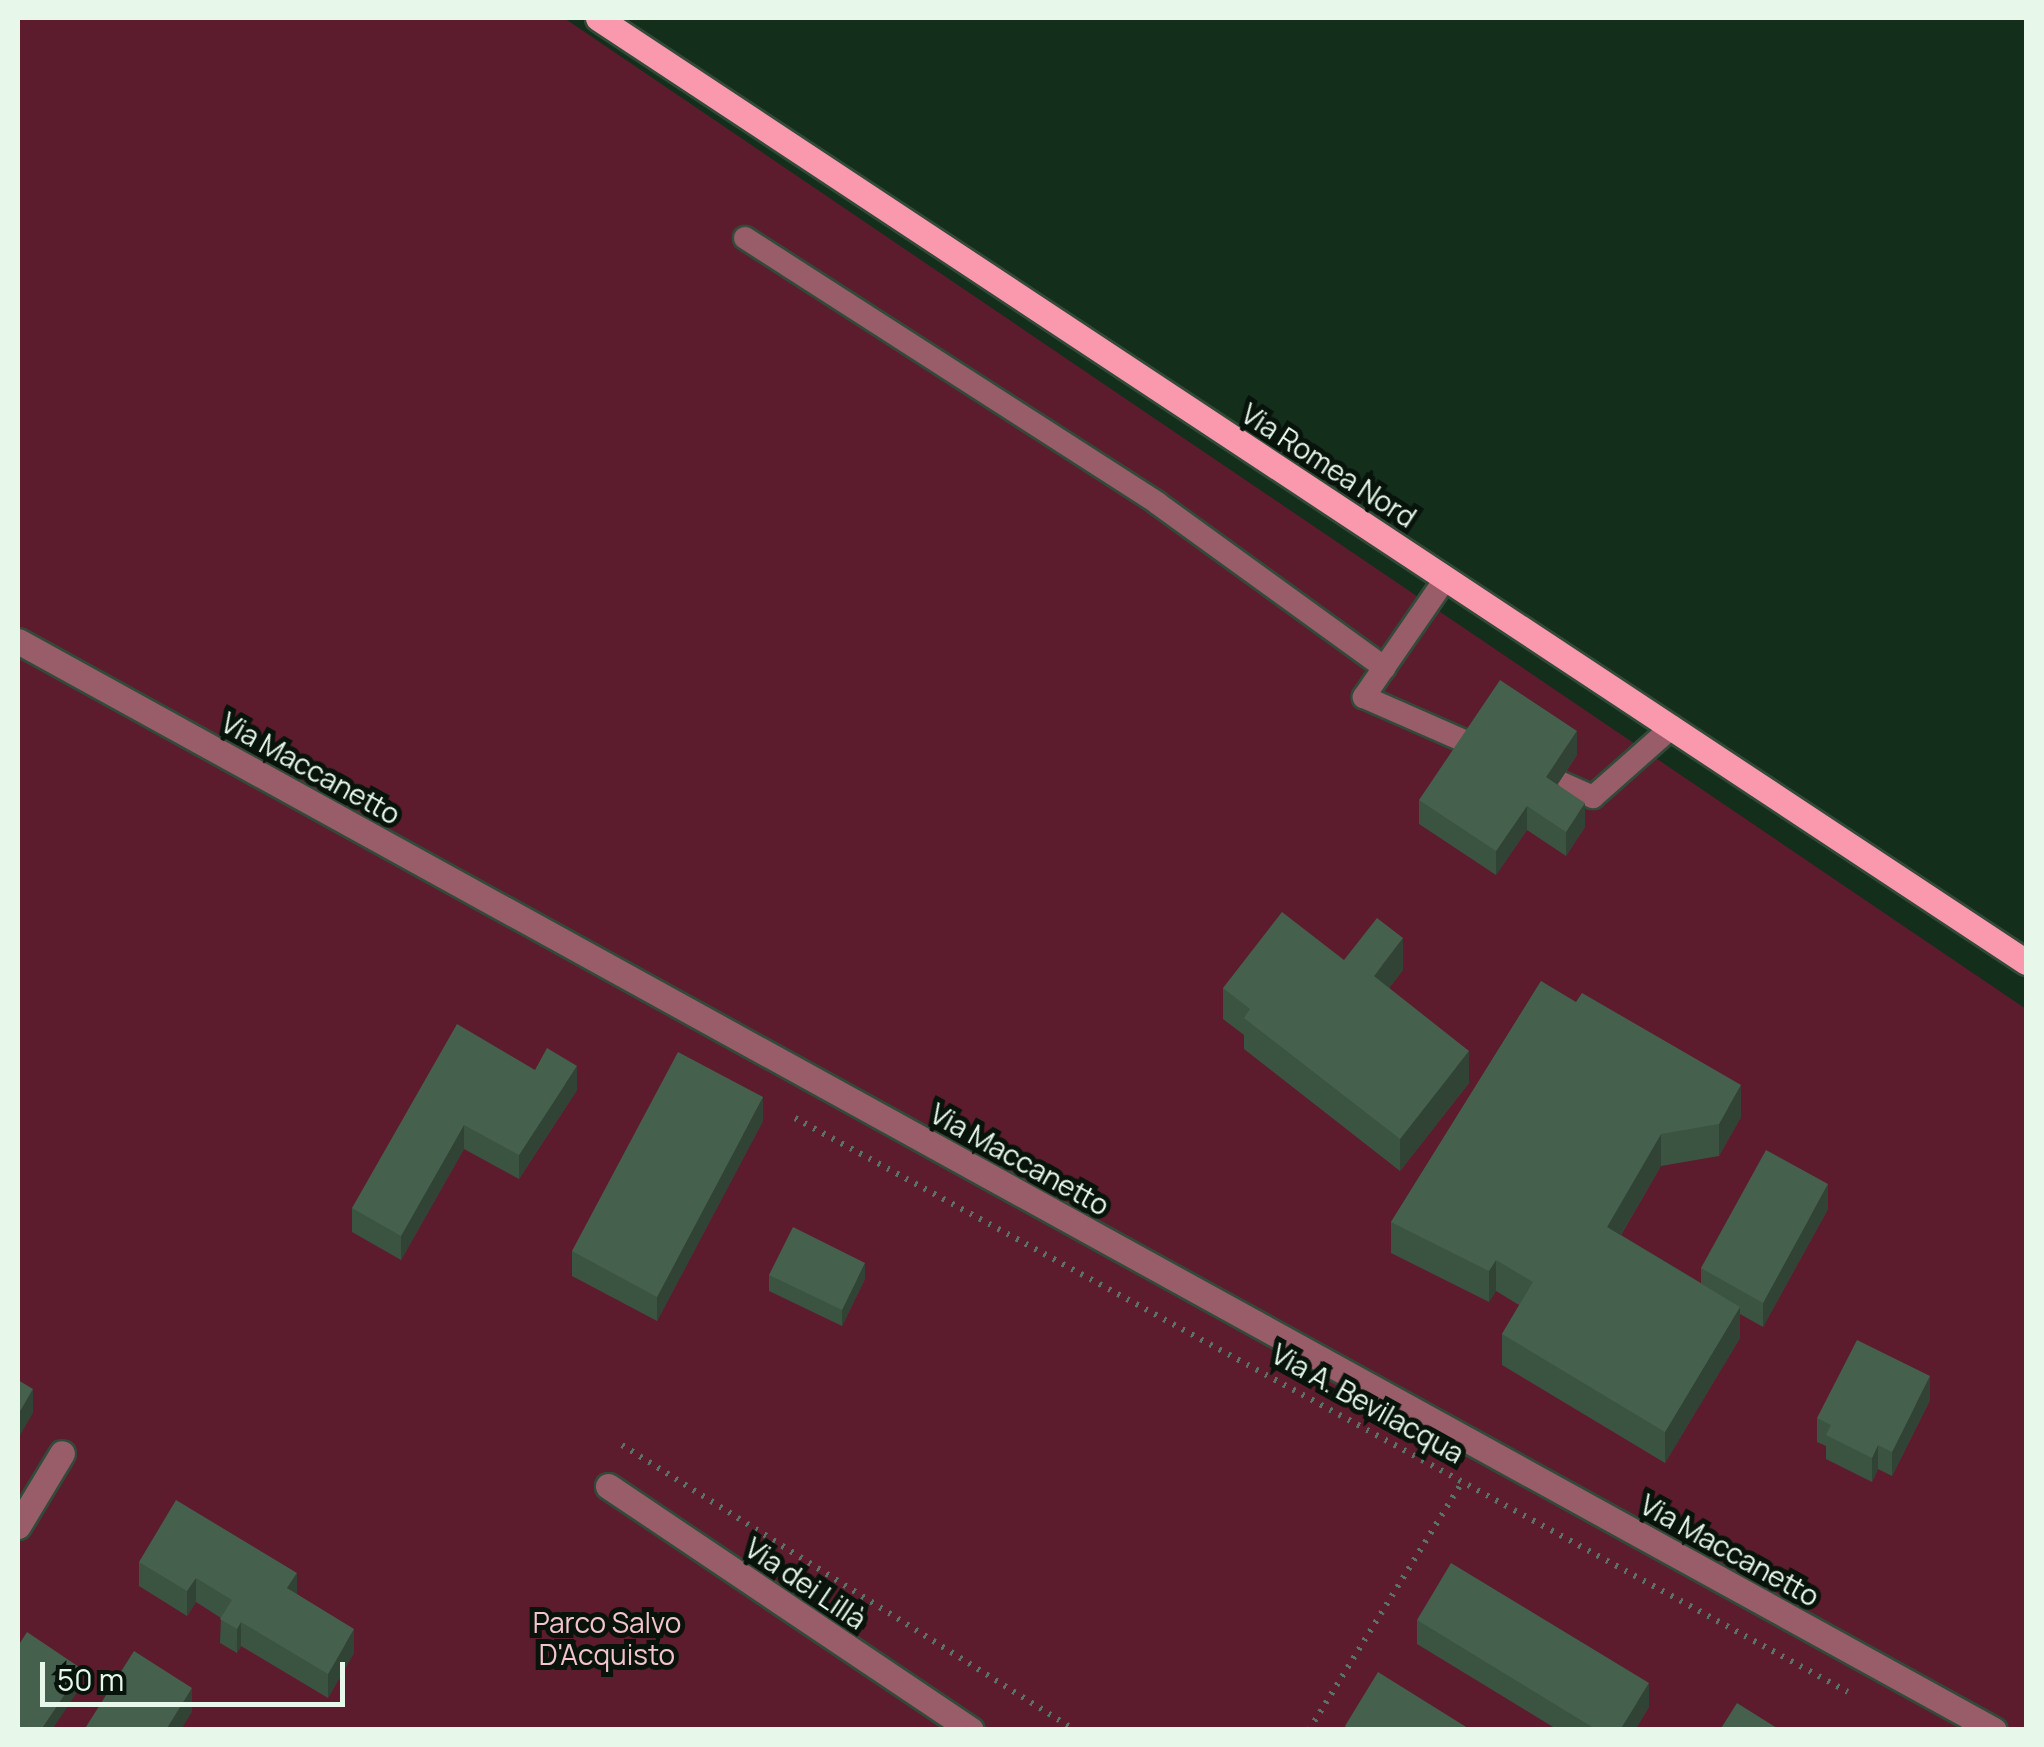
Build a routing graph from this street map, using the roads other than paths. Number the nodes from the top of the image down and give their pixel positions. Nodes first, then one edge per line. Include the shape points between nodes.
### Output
1 (598, 18) edge
2 (746, 238) dead end
3 (1446, 578) junction
4 (18, 641) edge
5 (1385, 668) junction
6 (1672, 728) junction
7 (2026, 962) edge
8 (62, 1454) dead end
9 (608, 1486) dead end
10 (18, 1526) edge
11 (971, 1730) edge
12 (1994, 1730) edge

1 - 3 main road, Via Romea Nord
2 - 5 lane via 1157,503
3 - 5 lane
3 - 6 main road, Via Romea Nord
4 - 12 street, Via Maccanetto
5 - 6 lane via 1364,697 1593,797
6 - 7 main road, Via Romea Nord
8 - 10 street
9 - 11 street, Via dei Lillà

